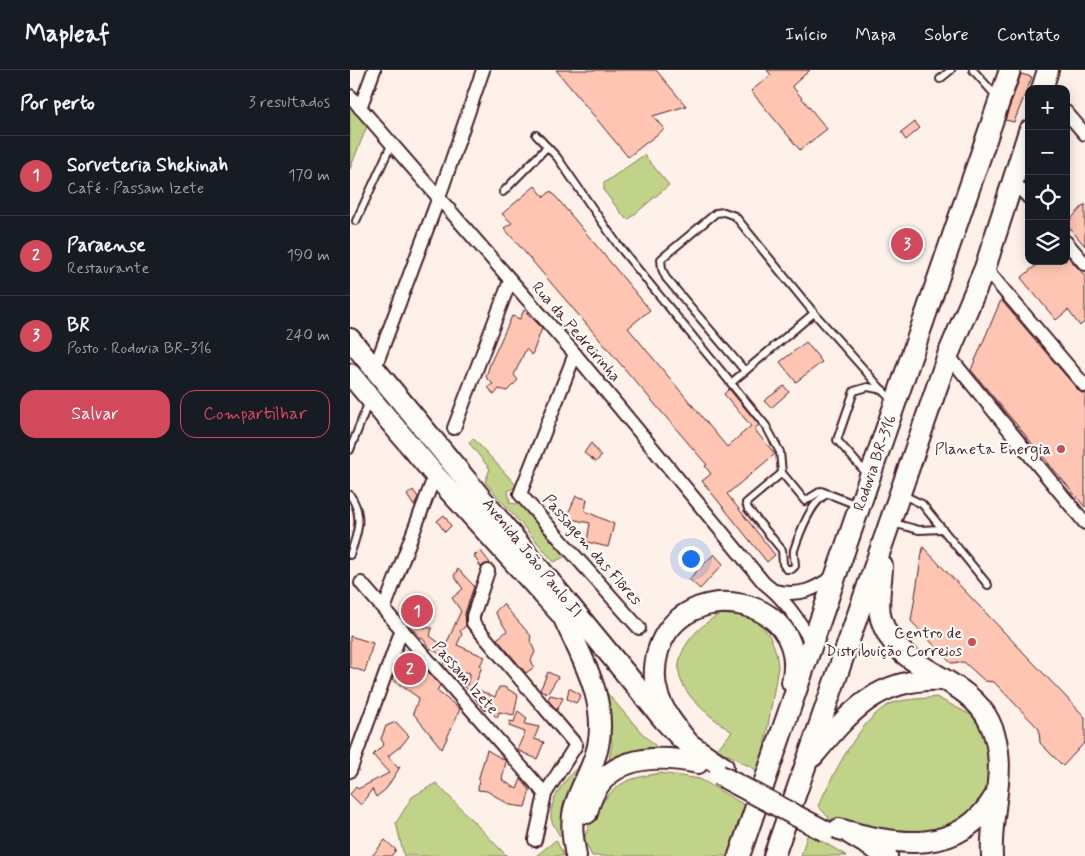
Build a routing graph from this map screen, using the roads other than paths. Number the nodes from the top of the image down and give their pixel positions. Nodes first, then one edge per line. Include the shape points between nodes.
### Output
1 (374, 70) edge
2 (483, 70) edge
3 (951, 70) edge
4 (973, 70) edge
5 (1010, 70) edge
6 (940, 79) dead end
7 (350, 96) edge
8 (999, 100) junction
9 (360, 108) junction
10 (1070, 117) edge
11 (1085, 134) edge
12 (536, 135) dead end
13 (392, 143) junction
14 (1025, 145) edge
15 (547, 147) junction
16 (1014, 182) junction
17 (503, 192) dead end
18 (1025, 194) edge
19 (439, 197) junction
20 (356, 222) dead end
21 (1070, 247) edge
22 (1085, 264) edge
23 (985, 268) junction
24 (510, 281) junction
25 (814, 314) junction
26 (350, 339) edge
27 (575, 354) junction
28 (948, 354) junction
29 (374, 370) junction
30 (745, 371) junction
31 (350, 374) edge
32 (731, 383) junction
33 (1085, 386) edge
34 (889, 397) junction
35 (370, 398) junction
36 (454, 428) dead end
37 (350, 450) edge
38 (782, 472) junction
39 (435, 475) junction
40 (870, 477) junction
41 (900, 493) junction
42 (828, 494) junction
43 (350, 495) edge
44 (805, 501) junction
45 (860, 506) junction
46 (812, 509) junction
47 (890, 522) junction
48 (1085, 523) edge
49 (942, 529) junction
50 (882, 545) junction
51 (350, 555) edge
52 (488, 571) dead end
53 (836, 574) junction
54 (361, 583) dead end
55 (988, 585) dead end
56 (775, 591) junction
57 (384, 609) junction
58 (562, 614) junction
59 (639, 628) dead end
60 (402, 629) junction
61 (812, 644) junction
62 (945, 680) junction
63 (780, 740) junction
64 (694, 755) junction
65 (806, 765) junction
66 (350, 771) edge
67 (998, 790) junction
68 (545, 794) junction
69 (752, 821) junction
70 (831, 827) junction
71 (535, 840) dead end
72 (576, 856) edge
73 (588, 856) edge
74 (732, 856) edge
75 (739, 856) edge
76 (774, 856) edge
77 (869, 856) edge
78 (887, 856) edge
79 (992, 856) edge

1 - 9 street
2 - 19 street
3 - 6 lane
4 - 8 lane
5 - 8 main road, Rodovia BR-316
7 - 9 street, Rua da Pedreirinha
8 - 34 main road, Rodovia BR-316
9 - 13 street, Rua da Pedreirinha
10 - 11 street
12 - 15 lane
13 - 19 street, Rua da Pedreirinha
13 - 20 lane
14 - 16 main road, Rodovia BR-316
15 - 17 lane
15 - 32 lane via 618,245
16 - 18 street
16 - 23 main road, Rodovia BR-316
19 - 24 street, Rua da Pedreirinha
19 - 29 street
21 - 22 street
23 - 28 main road, Rodovia BR-316
23 - 33 street
24 - 27 street, Rua da Pedreirinha
24 - 36 street
25 - 30 lane
25 - 30 lane via 734,216 716,213 661,259 662,269 666,278
25 - 34 lane
26 - 29 main road, Avenida João Paulo II
27 - 56 street, Rua da Pedreirinha via 764,583
27 - 59 street, Passagem das Flôres via 520,494
28 - 41 main road, Rodovia BR-316
28 - 48 street
29 - 64 main road, Avenida João Paulo II
30 - 32 lane
31 - 35 main road, Avenida João Paulo II
32 - 38 lane via 776,441
34 - 40 main road, Rodovia BR-316
34 - 40 lane via 868,388 854,391 837,440
35 - 37 lane
35 - 39 main road, Avenida João Paulo II
38 - 44 lane
38 - 46 lane via 746,506 782,550 783,564 788,570 795,566 794,551
39 - 57 street
39 - 58 main road, Avenida João Paulo II
40 - 45 main road, Rodovia BR-316
41 - 47 main road, Rodovia BR-316
41 - 49 lane via 922,504
42 - 44 lane via 821,491
42 - 45 lane
42 - 46 lane via 816,501
43 - 51 lane via 358,507 359,526
44 - 46 lane
45 - 53 main road, Rodovia BR-316
47 - 49 lane via 919,530
47 - 50 main road, Rodovia BR-316
49 - 55 lane
50 - 62 main road via 879,602 887,634 918,664
50 - 65 main road, Rodovia BR-316
52 - 68 street via 473,623 575,742 575,748
53 - 56 street via 814,590 799,594
53 - 61 main road, Rodovia BR-316
54 - 57 street, Passam Izete
56 - 61 street, Rua da Pedreirinha
57 - 60 street, Passam Izete
58 - 64 main road, Avenida João Paulo II via 669,738
58 - 72 main road via 592,680 600,729 594,765 574,812
60 - 66 street
60 - 68 street, Passam Izete
61 - 63 main road, Rodovia BR-316
62 - 65 main road via 910,680 865,700
62 - 67 main road via 974,702 989,720 1000,764
63 - 64 main road via 795,670 792,648 780,625 770,616 747,605 711,604 688,612 665,633 654,669 658,697 664,710
63 - 69 main road, Rodovia BR-316
64 - 70 main road, Avenida João Paulo II, bridge
64 - 73 main road via 679,759 649,757 634,760 610,774 589,805 584,838
65 - 76 main road, Rodovia BR-316
67 - 70 main road via 988,808 975,821 942,840 922,843 880,840
67 - 79 main road
68 - 71 street
69 - 74 main road
69 - 75 main road, Rodovia BR-316
70 - 77 main road
70 - 78 main road

